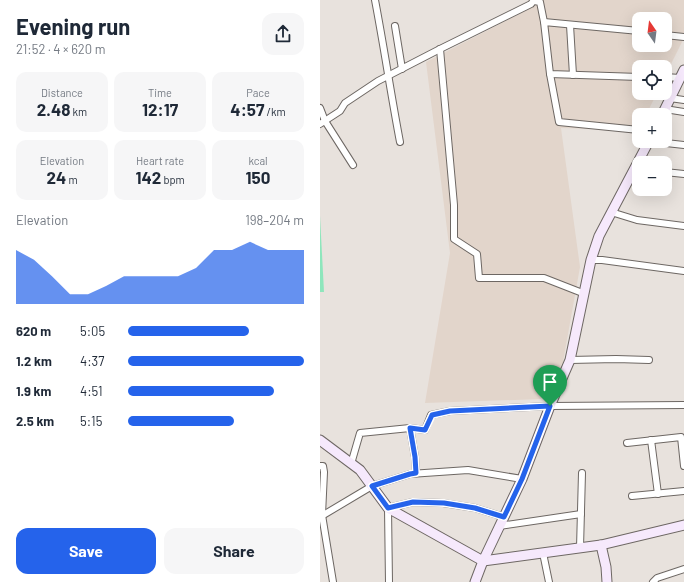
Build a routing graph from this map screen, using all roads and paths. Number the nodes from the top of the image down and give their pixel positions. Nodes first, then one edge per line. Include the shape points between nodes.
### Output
1 (375, 0) edge
2 (534, 1) edge
3 (544, 22) junction
4 (570, 25) junction
5 (395, 26) dead end
6 (632, 31) edge
7 (672, 36) edge
8 (684, 37) edge
9 (440, 48) junction
10 (402, 69) junction
11 (550, 74) junction
12 (683, 74) edge
13 (573, 75) junction
14 (388, 76) junction
15 (672, 76) edge
16 (632, 77) edge
17 (672, 94) edge
18 (672, 98) edge
19 (684, 100) edge
20 (320, 108) edge
21 (672, 112) edge
22 (684, 112) edge
23 (322, 123) edge
24 (632, 129) edge
25 (400, 142) dead end
26 (672, 144) edge
27 (684, 145) edge
28 (353, 165) dead end
29 (672, 173) edge
30 (684, 174) edge
31 (632, 177) edge
32 (611, 212) junction
33 (684, 226) edge
34 (591, 260) junction
35 (684, 271) edge
36 (585, 294) junction
37 (570, 360) junction
38 (650, 360) dead end
39 (684, 405) edge
40 (550, 406) junction
41 (410, 428) junction
42 (320, 440) edge
43 (651, 440) junction
44 (627, 443) dead end
45 (351, 464) junction
46 (320, 466) edge
47 (684, 466) edge
48 (416, 473) junction
49 (582, 473) dead end
50 (522, 479) junction
51 (372, 486) junction
52 (684, 491) edge
53 (658, 494) junction
54 (632, 496) dead end
55 (388, 508) junction
56 (581, 514) junction
57 (321, 516) edge
58 (504, 517) junction
59 (684, 525) edge
60 (499, 526) junction
61 (601, 545) junction
62 (580, 548) junction
63 (543, 553) junction
64 (483, 561) junction
65 (684, 569) edge
66 (333, 582) edge
67 (390, 582) edge
68 (475, 582) edge
69 (550, 582) edge
70 (607, 582) edge
71 (653, 582) edge

1 - 14 street
2 - 3 street via 540,2
2 - 9 street
3 - 4 street
3 - 11 street
4 - 6 street
4 - 13 street
5 - 10 street
7 - 8 street
9 - 10 street
9 - 36 street via 454,205 454,239 477,254 479,278 544,278
10 - 14 street
11 - 13 street
11 - 24 street via 559,122
12 - 15 street
12 - 17 main road
13 - 16 street
14 - 23 street via 345,103 340,111
14 - 25 street
18 - 19 street
20 - 23 street
21 - 22 street
23 - 28 street
26 - 27 street
29 - 30 street
31 - 32 main road
32 - 33 street via 637,220
32 - 34 main road
34 - 35 street
34 - 36 main road
36 - 37 main road
37 - 38 street
37 - 40 main road
39 - 40 street
40 - 41 street via 450,411 432,415 425,430
40 - 50 main road
41 - 45 street via 360,432
41 - 48 street
42 - 45 main road
43 - 44 street
43 - 47 street via 681,436
43 - 53 street
45 - 51 main road via 360,470
46 - 57 street via 323,466 324,472
48 - 50 street via 468,470
48 - 51 street
49 - 56 street
50 - 58 main road
51 - 55 main road
51 - 57 street
52 - 53 street
53 - 54 street
55 - 58 street via 413,502 444,503 475,508
55 - 64 main road
55 - 67 street
56 - 60 street
56 - 62 street
57 - 66 street
58 - 60 main road
59 - 61 main road
60 - 64 main road
61 - 62 main road
61 - 70 main road
62 - 63 main road
63 - 64 main road
63 - 69 street
64 - 68 main road
65 - 71 street via 657,578

